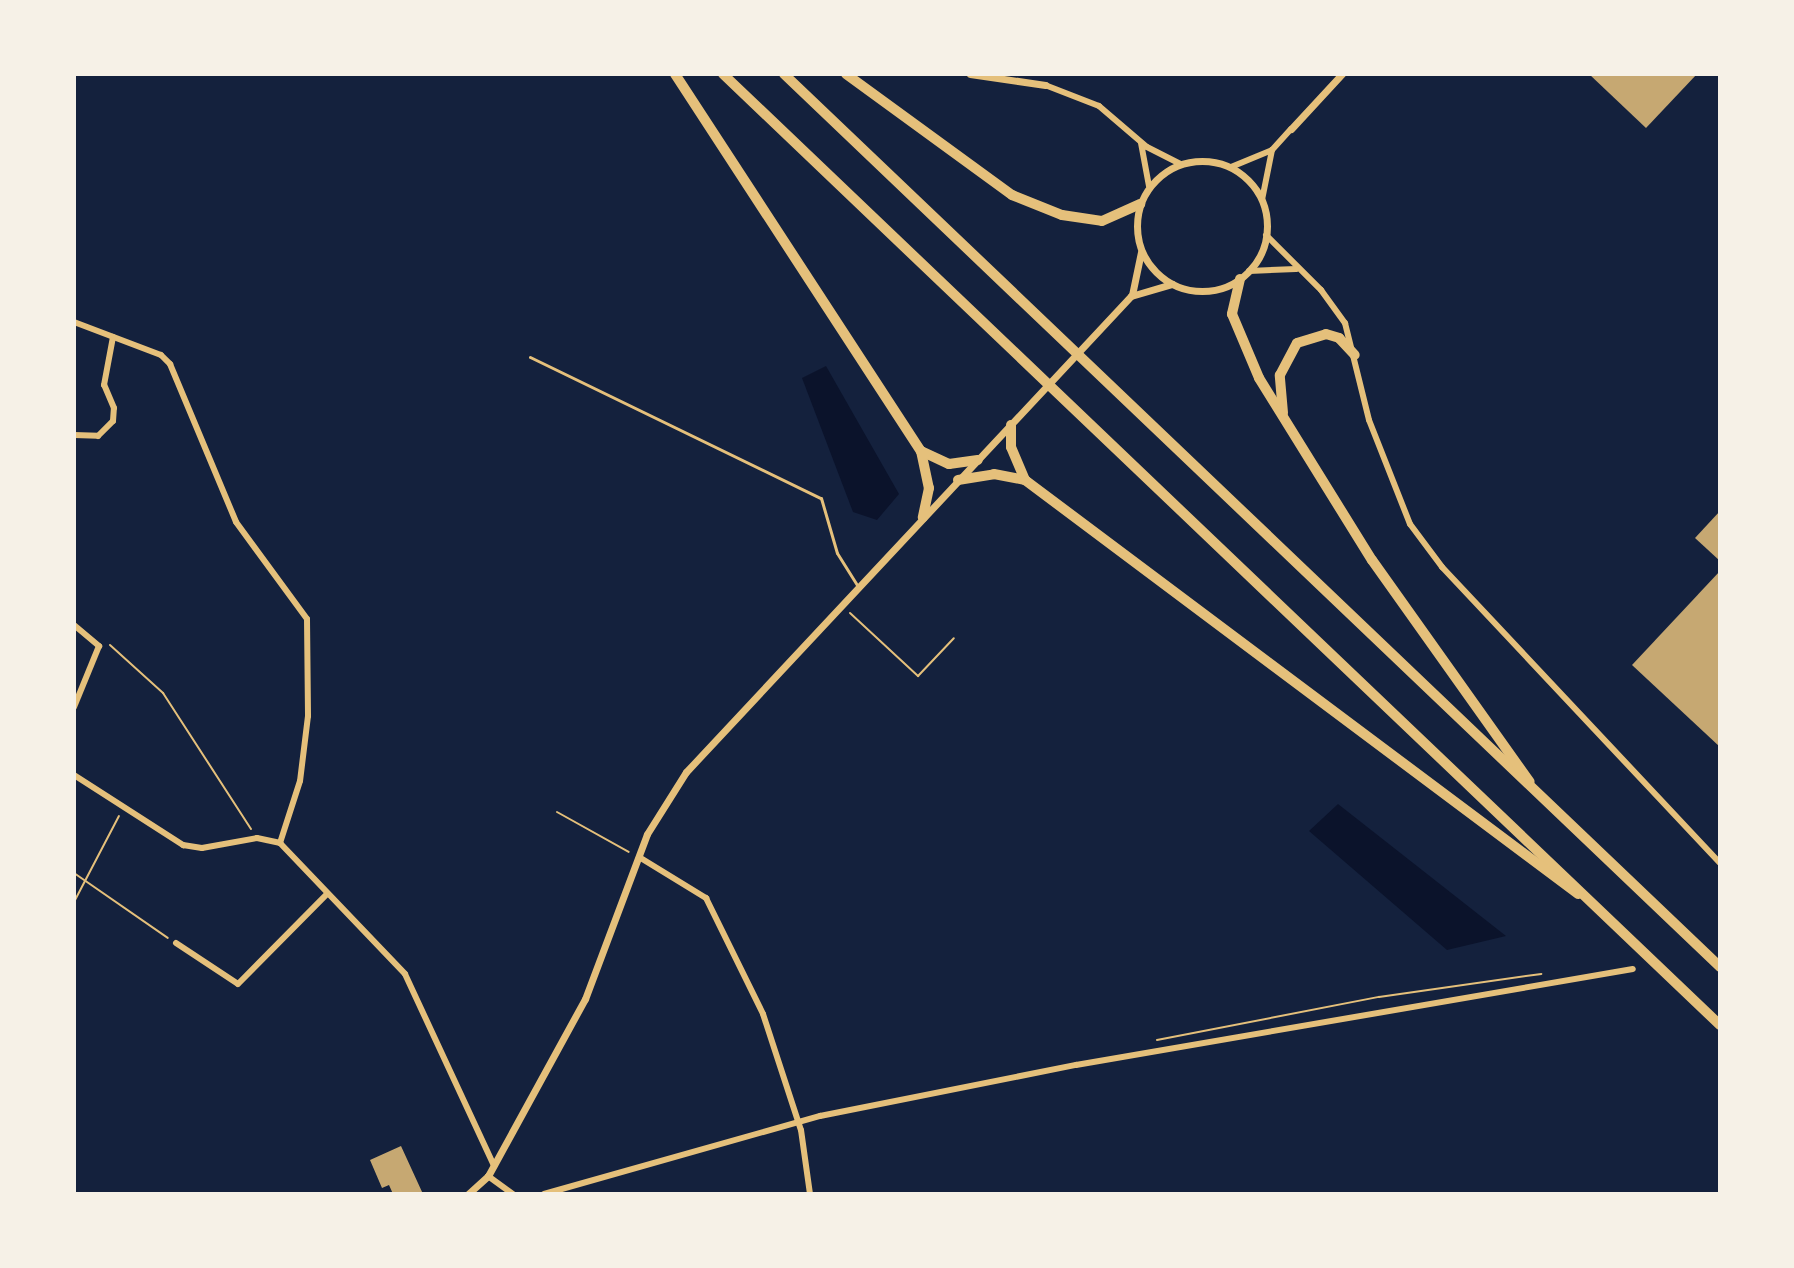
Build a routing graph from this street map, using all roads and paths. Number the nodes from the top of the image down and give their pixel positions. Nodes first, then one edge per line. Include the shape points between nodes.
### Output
1 (675, 74) edge
2 (723, 74) edge
3 (784, 74) edge
4 (846, 74) edge
5 (970, 74) edge
6 (1342, 74) edge
7 (1045, 85) joint
8 (1291, 129) joint
9 (1141, 143) junction
10 (1272, 150) junction
11 (1180, 164) junction
12 (1231, 167) junction
13 (1149, 186) junction
14 (1262, 200) junction
15 (1140, 204) junction
16 (1266, 235) junction
17 (1141, 250) junction
18 (1296, 269) junction
19 (1244, 275) junction
20 (1172, 284) junction
21 (1131, 296) junction
22 (74, 322) edge
23 (113, 337) junction
24 (1355, 355) junction
25 (530, 357) dead end
26 (1284, 419) junction
27 (1011, 425) junction
28 (74, 435) edge
29 (921, 451) junction
30 (978, 460) junction
31 (958, 480) junction
32 (1025, 480) junction
33 (923, 517) junction
34 (858, 586) junction
35 (841, 604) junction
36 (74, 625) edge
37 (954, 638) dead end
38 (97, 641) junction
39 (74, 707) edge
40 (74, 775) edge
41 (1535, 791) junction
42 (124, 808) junction
43 (557, 812) dead end
44 (257, 838) junction
45 (280, 843) junction
46 (639, 857) junction
47 (1720, 863) edge
48 (74, 873) edge
49 (87, 880) junction
50 (327, 894) junction
51 (1590, 901) junction
52 (74, 902) edge
53 (176, 943) joint
54 (1720, 967) edge
55 (1633, 969) dead end
56 (1542, 974) dead end
57 (1720, 1025) edge
58 (1146, 1043) dead end
59 (798, 1122) junction
60 (494, 1166) junction
61 (488, 1176) junction
62 (468, 1194) edge
63 (513, 1194) edge
64 (544, 1194) edge
65 (810, 1194) edge

1 - 29 highway
2 - 51 highway
3 - 41 highway
4 - 15 highway via 1012,195 1062,215 1102,221
5 - 7 street
6 - 8 street
7 - 9 street via 1099,106
8 - 10 street
9 - 11 street
9 - 13 street
10 - 12 street
10 - 14 street
11 - 12 street via 1197,160
11 - 13 street
12 - 14 street
13 - 15 street
14 - 16 street
15 - 17 street via 1136,227
16 - 18 street
16 - 19 street
17 - 20 street
17 - 21 street
18 - 19 street
18 - 24 street via 1340,313
19 - 20 street via 1207,291
19 - 26 highway via 1232,301 1234,321
20 - 21 street
21 - 27 street
22 - 23 street
23 - 28 street via 104,385 114,408 113,421 98,436
23 - 45 street via 161,355 177,377 236,522 307,619 308,716 300,781
24 - 26 highway via 1339,338 1326,334 1297,343 1280,375
24 - 47 street via 1369,420 1410,524 1442,567
25 - 34 lane via 821,498 837,553
26 - 41 highway via 1372,560 1452,677 1519,761
27 - 30 street
27 - 32 highway via 1011,447
29 - 30 highway via 949,464
29 - 33 highway via 929,488
30 - 31 street
31 - 32 highway via 994,474
31 - 33 street
32 - 51 highway via 1552,880
33 - 34 street
34 - 35 street
35 - 37 path via 918,676
35 - 46 street via 686,772 656,815
36 - 38 street
38 - 39 street via 96,658
38 - 44 path via 113,647 160,689
40 - 42 street
41 - 54 highway
42 - 44 street via 190,847
42 - 49 path
43 - 46 path
44 - 45 street
45 - 50 street
46 - 59 street via 706,898 763,1014
46 - 60 street via 585,999
48 - 49 path
49 - 52 path
49 - 53 path
50 - 53 street via 238,984
50 - 60 street via 371,933 405,974
51 - 57 highway
55 - 59 street via 1076,1065
56 - 58 path via 1379,997
59 - 64 street
59 - 65 street
60 - 61 street
61 - 62 street
61 - 63 street

